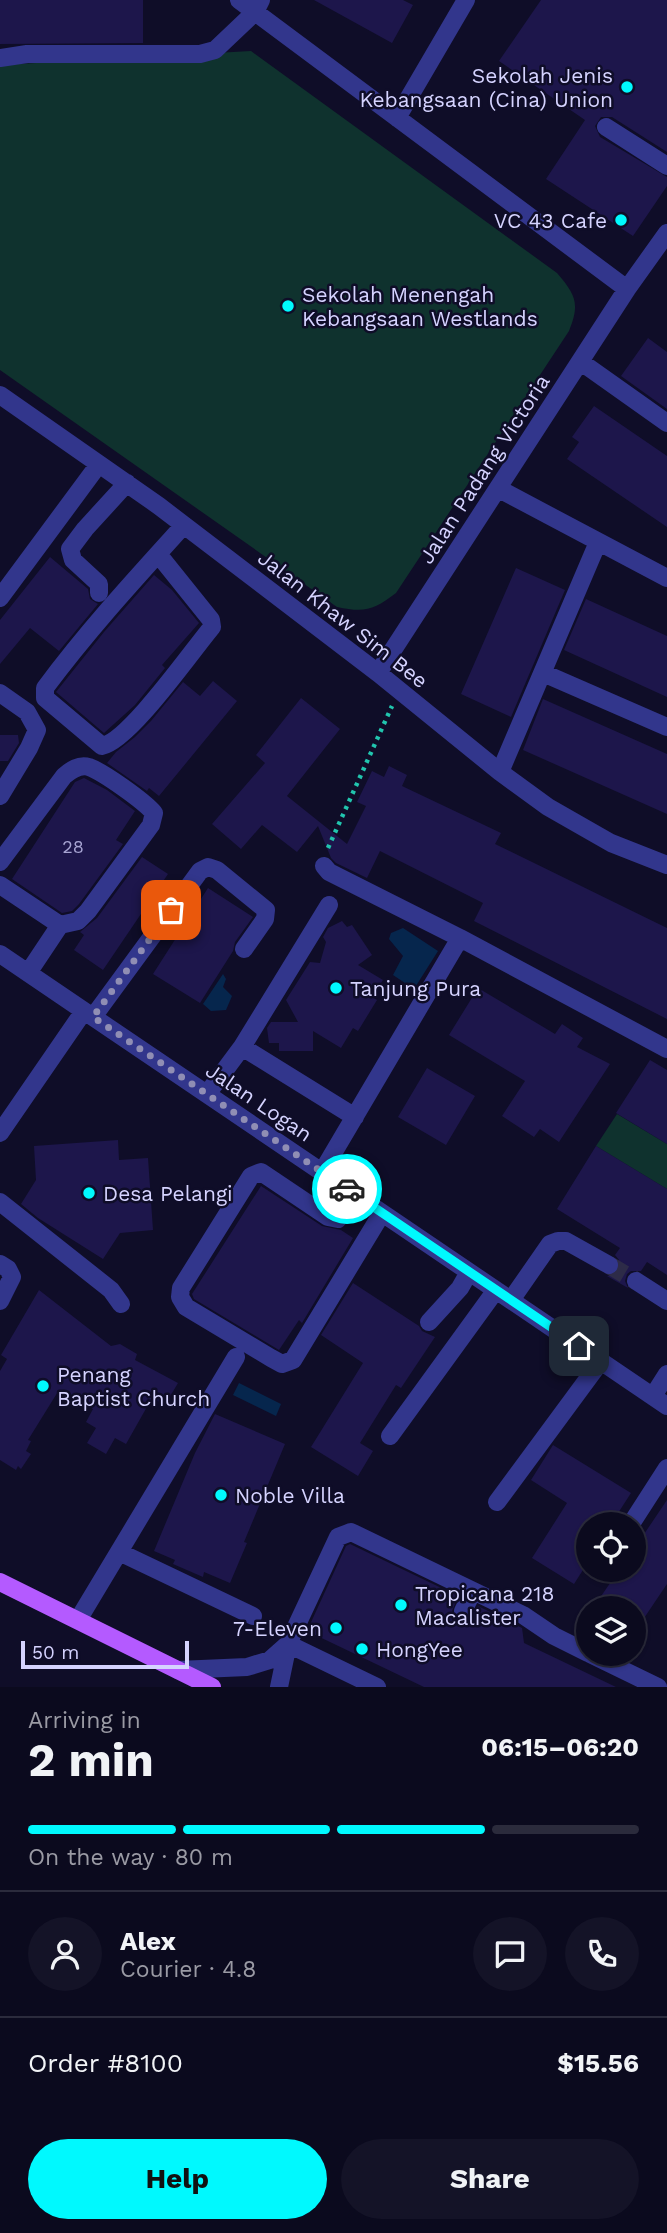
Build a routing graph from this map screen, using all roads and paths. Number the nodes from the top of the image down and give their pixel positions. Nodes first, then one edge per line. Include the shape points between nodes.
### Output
1 (466, 0) edge
2 (247, 3) edge
3 (0, 58) edge
4 (397, 118) junction
5 (606, 127) dead end
6 (667, 166) edge
7 (667, 233) edge
8 (627, 289) junction
9 (581, 362) junction
10 (0, 395) edge
11 (667, 423) edge
12 (99, 464) junction
13 (127, 483) junction
14 (499, 489) junction
15 (184, 526) junction
16 (598, 542) junction
17 (158, 554) junction
18 (667, 578) edge
19 (99, 593) dead end
20 (0, 598) edge
21 (378, 673) junction
22 (543, 673) junction
23 (399, 690) junction
24 (0, 693) edge
25 (667, 727) edge
26 (500, 772) junction
27 (0, 796) edge
28 (0, 862) edge
29 (667, 865) edge
30 (324, 866) joint
31 (0, 885) edge
32 (329, 905) dead end
33 (60, 925) junction
34 (460, 938) junction
35 (244, 949) dead end
36 (0, 954) edge
37 (28, 973) junction
38 (89, 1014) junction
39 (242, 1047) junction
40 (667, 1049) edge
41 (207, 1094) junction
42 (355, 1117) junction
43 (0, 1133) edge
44 (323, 1172) junction
45 (356, 1195) junction
46 (0, 1202) edge
47 (382, 1213) junction
48 (0, 1264) edge
49 (609, 1265) tunnel mouth
50 (469, 1272) junction
51 (636, 1281) tunnel mouth
52 (503, 1295) junction
53 (667, 1300) edge
54 (0, 1301) edge
55 (121, 1304) dead end
56 (429, 1322) dead end
57 (236, 1357) dead end
58 (601, 1361) junction
59 (667, 1374) edge
60 (660, 1401) edge
61 (390, 1436) dead end
62 (667, 1468) edge
63 (497, 1502) dead end
64 (640, 1512) edge
65 (119, 1552) junction
66 (0, 1581) edge
67 (473, 1591) junction
68 (463, 1611) dead end
69 (253, 1616) dead end
70 (78, 1620) junction
71 (288, 1644) junction
72 (576, 1647) edge
73 (615, 1666) edge
74 (178, 1670) junction
75 (212, 1687) edge
76 (279, 1687) edge
77 (377, 1687) edge
78 (658, 1687) edge

1 - 4 street
2 - 3 street via 215,50 200,54
2 - 4 street
4 - 8 street
5 - 6 street
7 - 8 street, Jalan Padang Victoria
8 - 9 street, Jalan Padang Victoria
9 - 11 street
9 - 14 street, Jalan Padang Victoria
10 - 12 street, Jalan Khaw Sim Bee
12 - 13 street, Jalan Khaw Sim Bee
12 - 20 street
13 - 15 street, Jalan Khaw Sim Bee
13 - 19 street via 70,549 73,560 99,584
14 - 16 street
14 - 21 street, Jalan Padang Victoria
15 - 17 street
15 - 21 street, Jalan Khaw Sim Bee
16 - 18 street
16 - 22 street
17 - 17 street via 45,688 45,698 102,746 110,745 135,722 212,627
21 - 23 street, Jalan Khaw Sim Bee
22 - 25 street
22 - 26 street
23 - 26 street, Jalan Khaw Sim Bee
23 - 30 path via 324,857
24 - 27 street via 27,712 37,730
26 - 29 street, Jalan Khaw Sim Bee via 548,807 611,843
28 - 33 street via 64,776 76,767 88,767 145,802 154,813 151,825 88,911 78,921
30 - 34 street
31 - 33 street
32 - 39 street
33 - 37 street
34 - 40 street
34 - 42 street
35 - 38 street via 265,919 266,910 208,867 200,871
36 - 37 street, Jalan Logan
37 - 38 street, Jalan Logan
38 - 41 street, Jalan Logan
38 - 43 street
39 - 41 street
39 - 42 street
41 - 44 street, Jalan Logan
42 - 44 street
44 - 45 street, Jalan Logan
45 - 47 street, Jalan Logan
45 - 47 street via 338,1219 328,1217 261,1172 251,1175 181,1288 186,1307 282,1364 293,1360
46 - 55 street via 111,1290
47 - 50 street, Jalan Logan
48 - 54 street via 12,1277
49 - 52 street via 558,1241
50 - 52 street, Jalan Logan
50 - 56 street via 460,1289
51 - 53 street
52 - 58 street, Jalan Logan
52 - 61 street
57 - 65 street
58 - 60 street, Jalan Logan
58 - 63 street
59 - 60 street
62 - 64 street
65 - 69 street
65 - 70 street
66 - 70 main road
67 - 68 street
67 - 71 street via 351,1532 343,1534
67 - 72 street
70 - 74 main road
71 - 74 street via 270,1660 247,1667
71 - 76 street
71 - 77 street
73 - 78 street
74 - 75 main road

